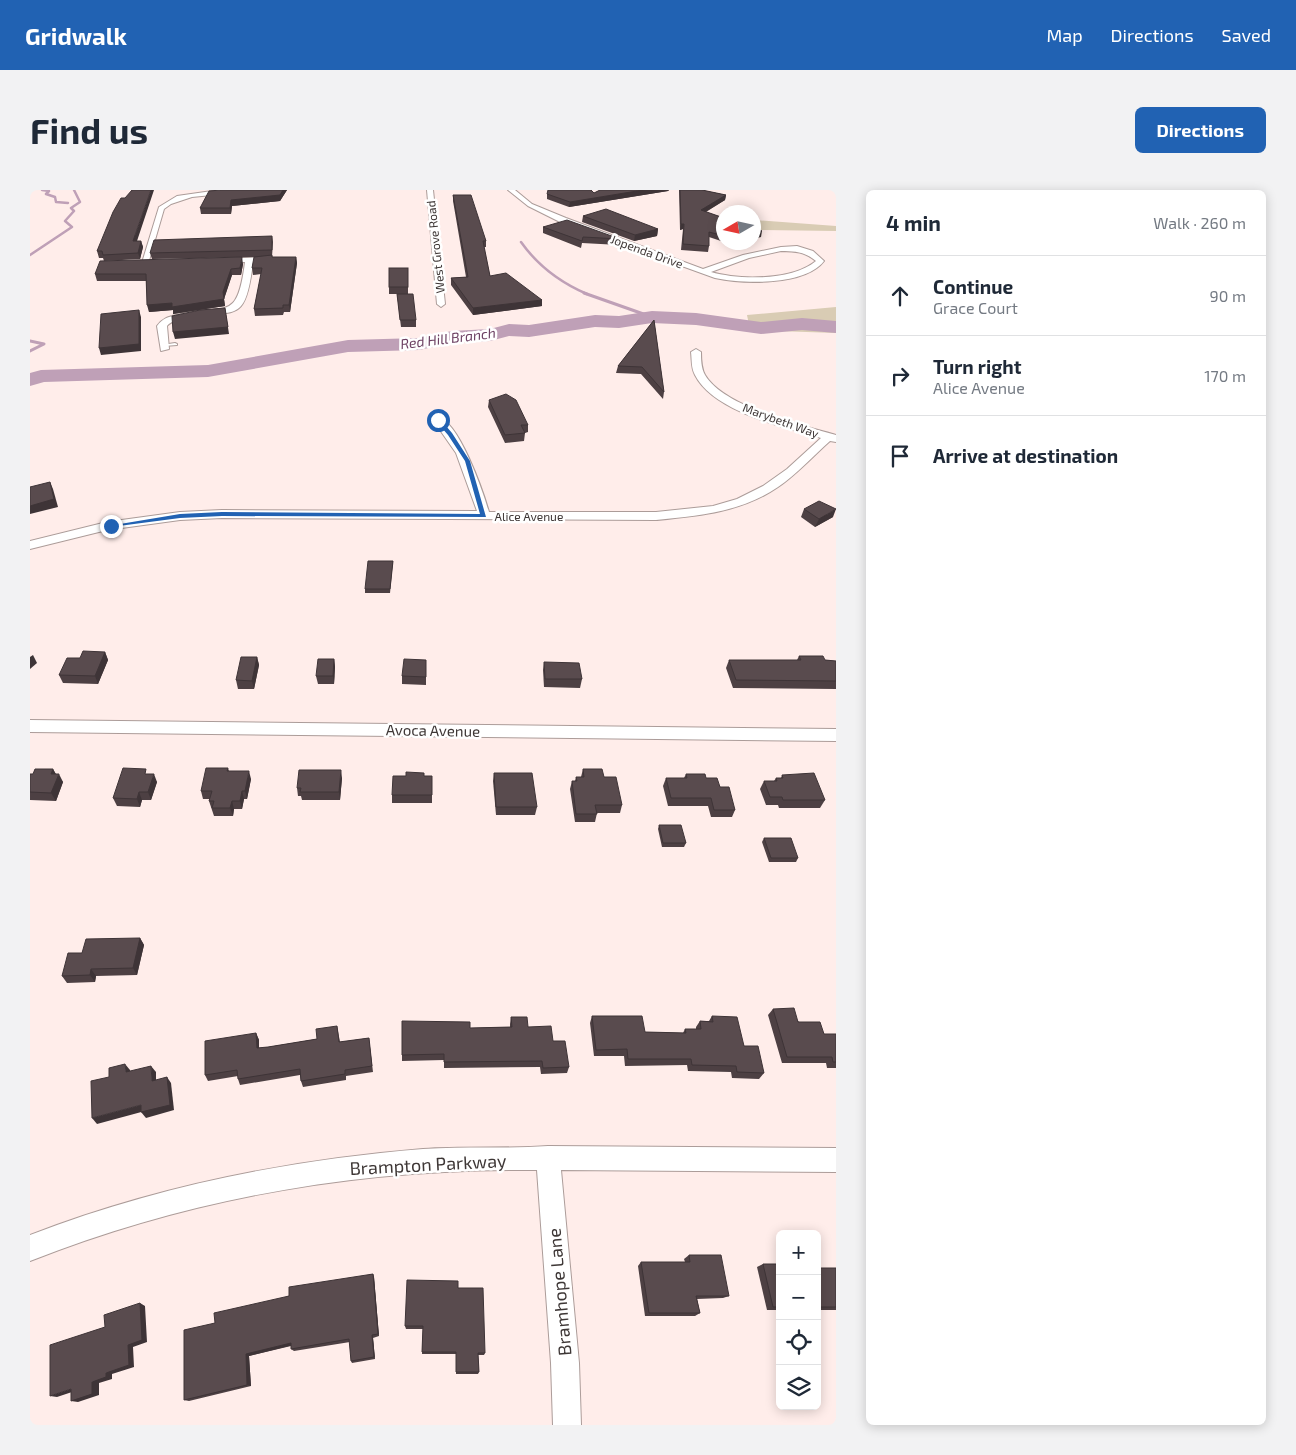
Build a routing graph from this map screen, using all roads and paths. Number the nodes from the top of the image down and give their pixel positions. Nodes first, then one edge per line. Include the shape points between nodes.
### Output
1 (257, 190) edge
2 (430, 190) edge
3 (511, 190) edge
4 (269, 259) edge
5 (249, 260) junction
6 (211, 261) edge
7 (154, 263) edge
8 (703, 272) junction
9 (441, 304) dead end
10 (175, 344) edge
11 (164, 347) joint
12 (696, 352) dead end
13 (438, 420) dead end
14 (832, 438) edge
15 (484, 516) junction
16 (30, 545) edge
17 (30, 726) edge
18 (836, 735) edge
19 (548, 1158) junction
20 (836, 1160) edge
21 (30, 1248) edge
22 (567, 1425) edge

1 - 7 street via 192,196 163,205 140,264
2 - 9 street, West Grove Road
3 - 8 street, Jopenda Drive via 530,205 563,220
4 - 5 street
5 - 6 street
5 - 11 street via 247,286 241,303 224,312 167,320 162,326
8 - 8 street, Jopenda Drive via 742,280 768,279 813,267 820,261 805,251 780,249
10 - 11 lane
12 - 14 street, Marybeth Way via 701,377 724,396 758,413
13 - 15 street via 467,461
14 - 15 street, Alice Avenue via 768,489 710,511 656,516
15 - 16 street, Alice Avenue via 180,516 107,526
17 - 18 street, Avoca Avenue
19 - 20 street, Brampton Parkway
19 - 21 street, Brampton Parkway via 427,1161 336,1169 252,1182 157,1204
19 - 22 street, Bramhope Lane

